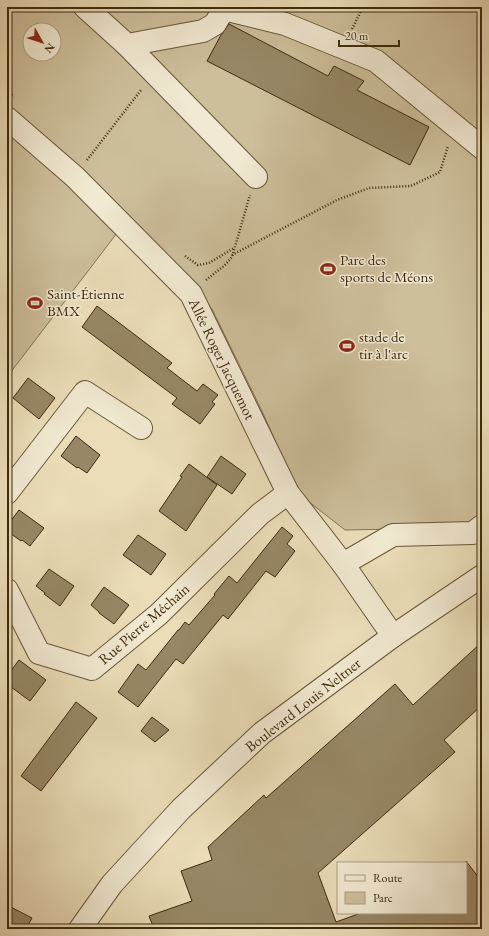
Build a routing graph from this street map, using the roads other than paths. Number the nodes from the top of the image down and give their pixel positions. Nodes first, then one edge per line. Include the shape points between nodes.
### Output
1 (85, 7) edge
2 (225, 7) edge
3 (127, 46) junction
4 (7, 118) edge
5 (7, 137) edge
6 (482, 148) edge
7 (54, 159) junction
8 (256, 177) road end
9 (141, 428) dead end
10 (7, 493) edge
11 (288, 493) junction
12 (482, 526) edge
13 (343, 564) junction
14 (482, 576) edge
15 (7, 590) edge
16 (393, 636) junction
17 (80, 929) edge

1 - 3 street
2 - 3 street via 215,24 203,31
2 - 6 street via 285,24 376,61
3 - 8 street
4 - 7 street, Allée Roger Jacquemot
5 - 7 street via 28,150
7 - 11 street, Allée Roger Jacquemot via 191,294
9 - 10 street via 85,392
11 - 13 street, Allée Roger Jacquemot
11 - 15 street, Rue Pierre Méchain via 260,514 159,614 92,669 39,653
12 - 13 street via 473,533 393,536
13 - 16 street, Allée Roger Jacquemot
14 - 16 street, Boulevard Louis Neltner
16 - 17 street, Boulevard Louis Neltner via 262,734 181,809 112,884

